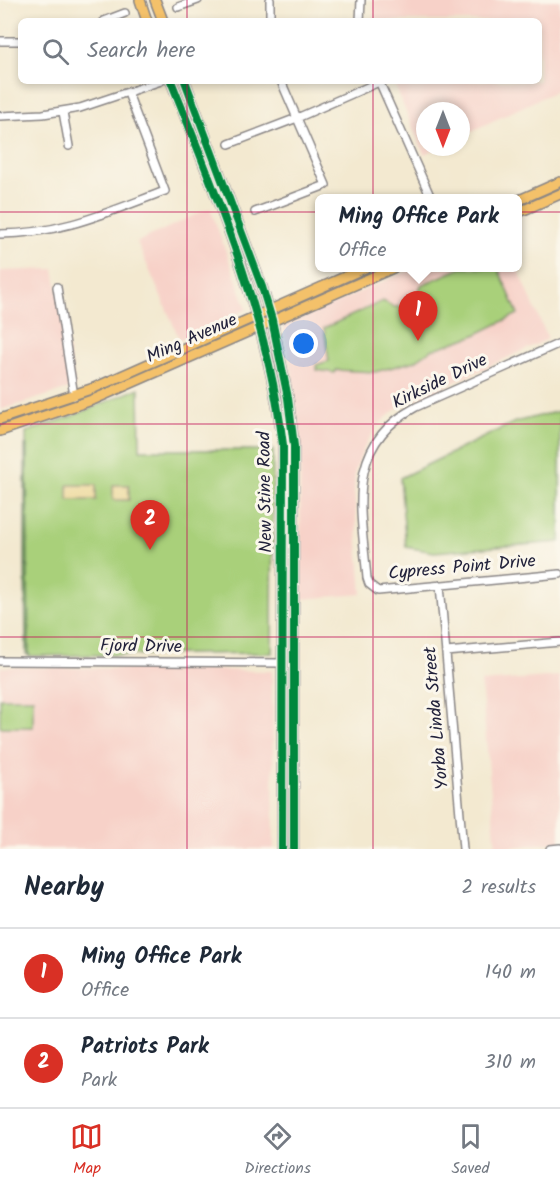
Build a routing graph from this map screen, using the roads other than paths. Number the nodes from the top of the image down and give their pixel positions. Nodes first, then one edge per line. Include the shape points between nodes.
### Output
1 (140, 0) edge
2 (155, 0) edge
3 (198, 0) edge
4 (270, 0) edge
5 (361, 0) edge
6 (178, 7) dead end
7 (125, 13) dead end
8 (112, 18) edge
9 (146, 18) edge
10 (162, 18) edge
11 (270, 18) edge
12 (360, 18) edge
13 (18, 40) edge
14 (0, 41) edge
15 (153, 84) edge
16 (172, 84) edge
17 (186, 84) edge
18 (282, 84) edge
19 (372, 84) edge
20 (380, 84) edge
21 (128, 93) junction
22 (63, 112) junction
23 (0, 116) edge
24 (297, 118) junction
25 (229, 144) dead end
26 (69, 146) dead end
27 (560, 182) edge
28 (429, 194) edge
29 (560, 194) edge
30 (522, 199) edge
31 (522, 211) edge
32 (255, 212) dead end
33 (0, 234) edge
34 (354, 272) edge
35 (382, 272) edge
36 (57, 287) dead end
37 (269, 309) junction
38 (257, 314) junction
39 (272, 320) junction
40 (261, 326) junction
41 (560, 343) edge
42 (74, 396) junction
43 (0, 419) edge
44 (22, 425) junction
45 (0, 431) edge
46 (560, 574) edge
47 (369, 584) joint
48 (440, 585) junction
49 (282, 622) junction
50 (560, 642) edge
51 (446, 652) junction
52 (294, 655) junction
53 (0, 661) edge
54 (282, 663) junction
55 (294, 712) junction
56 (560, 848) edge
57 (282, 849) edge
58 (294, 849) edge
59 (463, 849) edge
60 (550, 849) edge

1 - 9 main road
2 - 10 main road
3 - 6 street
4 - 11 street
5 - 12 street
7 - 8 street
13 - 14 street
15 - 21 street
16 - 38 main road, New Stine Road
17 - 37 main road, New Stine Road
18 - 24 street
19 - 24 street
20 - 28 street
21 - 22 street
21 - 33 street via 165,191 72,225 41,232
22 - 23 street
22 - 26 street
24 - 25 street
24 - 32 street via 326,185
27 - 30 main road
29 - 31 main road
34 - 37 main road, Ming Avenue
35 - 39 main road, Ming Avenue
36 - 42 street
37 - 38 main road, Ming Avenue
37 - 39 main road, New Stine Road
38 - 40 main road, New Stine Road
38 - 42 main road, Ming Avenue
39 - 40 main road, Ming Avenue
39 - 52 main road, New Stine Road via 294,446
40 - 44 main road, Ming Avenue via 95,399
40 - 49 main road, New Stine Road via 283,445
41 - 47 street, Kirkside Drive via 416,407 381,434 369,453 360,485
42 - 43 main road, Ming Avenue
42 - 44 main road via 69,404
44 - 45 main road, Ming Avenue
46 - 48 street, Cypress Point Drive
47 - 48 street, Cypress Point Drive via 378,591
48 - 51 street, Yorba Linda Street
49 - 52 main road via 287,630 288,649
49 - 54 main road, New Stine Road
50 - 51 street
51 - 59 street, Yorba Linda Street
52 - 55 main road, New Stine Road
53 - 54 street, Fjord Drive
54 - 55 main road via 289,668 289,704
54 - 57 main road, New Stine Road
55 - 58 main road, New Stine Road
56 - 60 street

